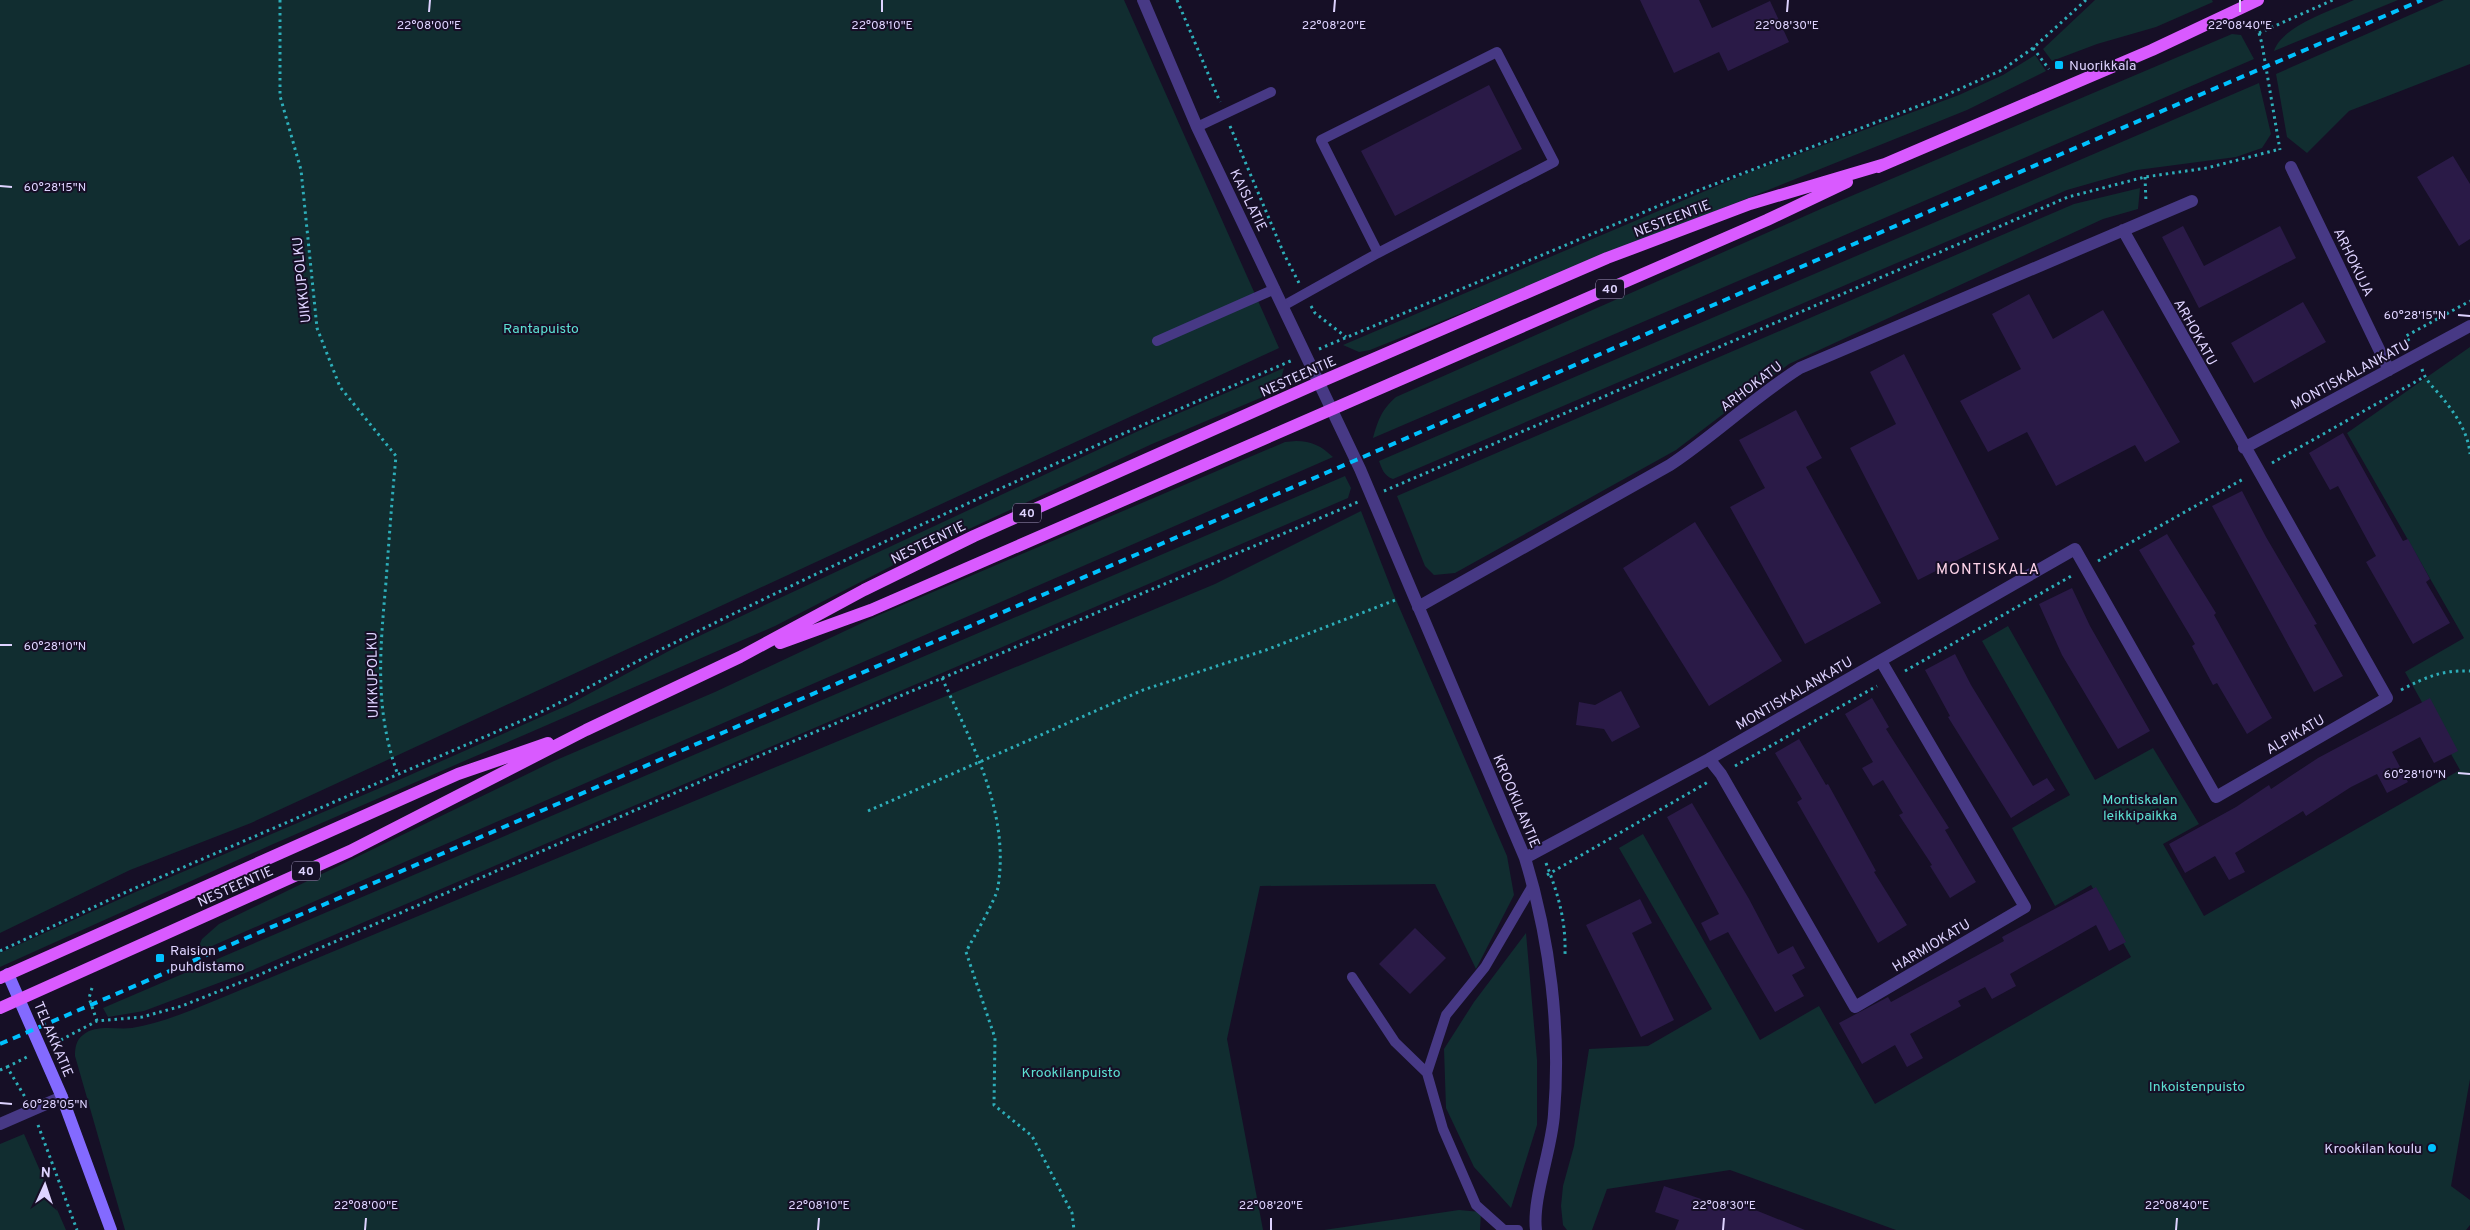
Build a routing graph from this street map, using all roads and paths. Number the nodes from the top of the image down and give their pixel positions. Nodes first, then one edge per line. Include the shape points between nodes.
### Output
1 (280, 0) edge
2 (1143, 0) edge
3 (1177, 0) edge
4 (2086, 0) edge
5 (2258, 0) edge
6 (2333, 0) edge
7 (2251, 23) dead end
8 (2259, 33) junction
9 (2033, 48) junction
10 (2049, 69) dead end
11 (1272, 92) dead end
12 (1225, 114) junction
13 (1197, 127) junction
14 (1885, 164) junction
15 (2291, 168) dead end
16 (2145, 177) junction
17 (2192, 201) dead end
18 (2147, 220) junction
19 (2123, 230) junction
20 (1378, 253) junction
21 (1275, 289) junction
22 (1306, 296) junction
23 (2470, 301) edge
24 (1283, 306) junction
25 (2470, 326) edge
26 (1346, 337) junction
27 (1157, 341) dead end
28 (1306, 355) junction
29 (2417, 355) junction
30 (2389, 370) junction
31 (2424, 377) junction
32 (1320, 382) junction
33 (1332, 410) junction
34 (2244, 448) junction
35 (2470, 454) edge
36 (2259, 470) junction
37 (1372, 496) junction
38 (2075, 549) joint
39 (2084, 569) junction
40 (1412, 593) junction
41 (1418, 607) junction
42 (740, 657) junction
43 (1881, 661) junction
44 (2470, 671) edge
45 (942, 678) junction
46 (1891, 679) junction
47 (2387, 698) junction
48 (586, 730) junction
49 (1709, 760) junction
50 (980, 762) junction
51 (1721, 774) junction
52 (398, 775) junction
53 (868, 811) dead end
54 (1525, 858) junction
55 (1533, 885) junction
56 (0, 951) edge
57 (4, 976) edge
58 (1352, 977) dead end
59 (92, 988) dead end
60 (20, 999) junction
61 (0, 1008) edge
62 (97, 1021) junction
63 (72, 1034) dead end
64 (22, 1060) dead end
65 (8, 1067) junction
66 (0, 1070) edge
67 (1427, 1073) junction
68 (24, 1094) dead end
69 (62, 1097) junction
70 (36, 1119) dead end
71 (0, 1124) edge
72 (77, 1230) edge
73 (111, 1230) edge
74 (1074, 1230) edge
75 (1518, 1230) edge
76 (1536, 1230) edge

1 - 52 path, UIKKUPOLKU via 280,96 301,170 317,328 340,387 396,456 381,646 381,708 387,746
2 - 13 street, KAISLATIE
3 - 12 path
4 - 9 path
5 - 14 main road, NESTEENTIE / 40 via 2152,50
6 - 8 path
7 - 8 path
8 - 16 path via 2280,149 2207,168
9 - 10 path
9 - 26 path via 2002,70 1942,97 1668,202
11 - 12 lane
12 - 13 lane
12 - 22 path via 1284,254
13 - 21 street, KAISLATIE
14 - 32 main road, NESTEENTIE / 40 via 1750,204 1607,258
14 - 33 main road, NESTEENTIE / 40 via 1767,220
15 - 30 street, ARHOKUJA
16 - 18 path
16 - 37 path via 2068,197
17 - 18 street, ARHOKATU
18 - 19 street, ARHOKATU
19 - 34 street, ARHOKATU
19 - 41 street, ARHOKATU via 1800,368 1769,388 1700,445 1670,465
20 - 20 lane via 1554,162 1496,52 1321,140
20 - 22 lane
21 - 24 street, KAISLATIE
21 - 27 lane
22 - 24 lane
22 - 26 path via 1315,313
23 - 29 path via 2406,336
24 - 28 street, KAISLATIE
25 - 29 street, MONTISKALANKATU
26 - 28 path
28 - 32 street, KAISLATIE
28 - 52 path via 969,504 660,650 535,715
29 - 30 street, MONTISKALANKATU
29 - 31 path
30 - 34 street, MONTISKALANKATU
31 - 35 path via 2454,412 2469,443
31 - 36 path
32 - 33 street, KAISLATIE
32 - 42 main road, NESTEENTIE / 40 via 974,536 864,590
33 - 37 street, KROOKILANTIE
33 - 42 main road, NESTEENTIE / 40 via 871,610
34 - 36 street
36 - 39 path
36 - 47 street
37 - 40 street, KROOKILANTIE
37 - 45 path
38 - 39 street, ALPIKATU
38 - 43 street, MONTISKALANKATU
39 - 46 path
39 - 47 street, ALPIKATU via 2216,797
40 - 41 street, KROOKILANTIE
40 - 50 path via 1266,650 1143,690
41 - 54 street, KROOKILANTIE
42 - 48 main road, NESTEENTIE / 40
43 - 46 street, HARMIOKATU
43 - 49 street, MONTISKALANKATU
44 - 47 path via 2453,670 2429,675
45 - 50 path
45 - 62 path via 254,977 182,1006 142,1017
46 - 51 path
46 - 51 street, HARMIOKATU via 2025,907 1855,1007
48 - 57 main road, NESTEENTIE / 40 via 458,774
48 - 60 main road, NESTEENTIE / 40 via 350,851
49 - 51 street, HARMIOKATU
49 - 54 street, MONTISKALANKATU
50 - 53 path
50 - 74 path via 999,827 998,889 966,952 995,1038 994,1105 1032,1136 1072,1213
51 - 55 path
52 - 56 path via 124,893
54 - 55 street, KROOKILANTIE
55 - 67 lane via 1485,967 1446,1015
55 - 76 street, KROOKILANTIE via 1550,976 1556,1074 1553,1123 1536,1207
57 - 60 street, TELAKKATIE
58 - 67 lane via 1395,1042
59 - 62 path via 89,998
60 - 61 main road, NESTEENTIE / 40
60 - 69 street, TELAKKATIE
62 - 63 path
64 - 65 path
65 - 66 path
65 - 68 path
67 - 75 lane via 1443,1129 1476,1205 1504,1230
69 - 71 street
69 - 73 street, TELAKKATIE
70 - 72 path

